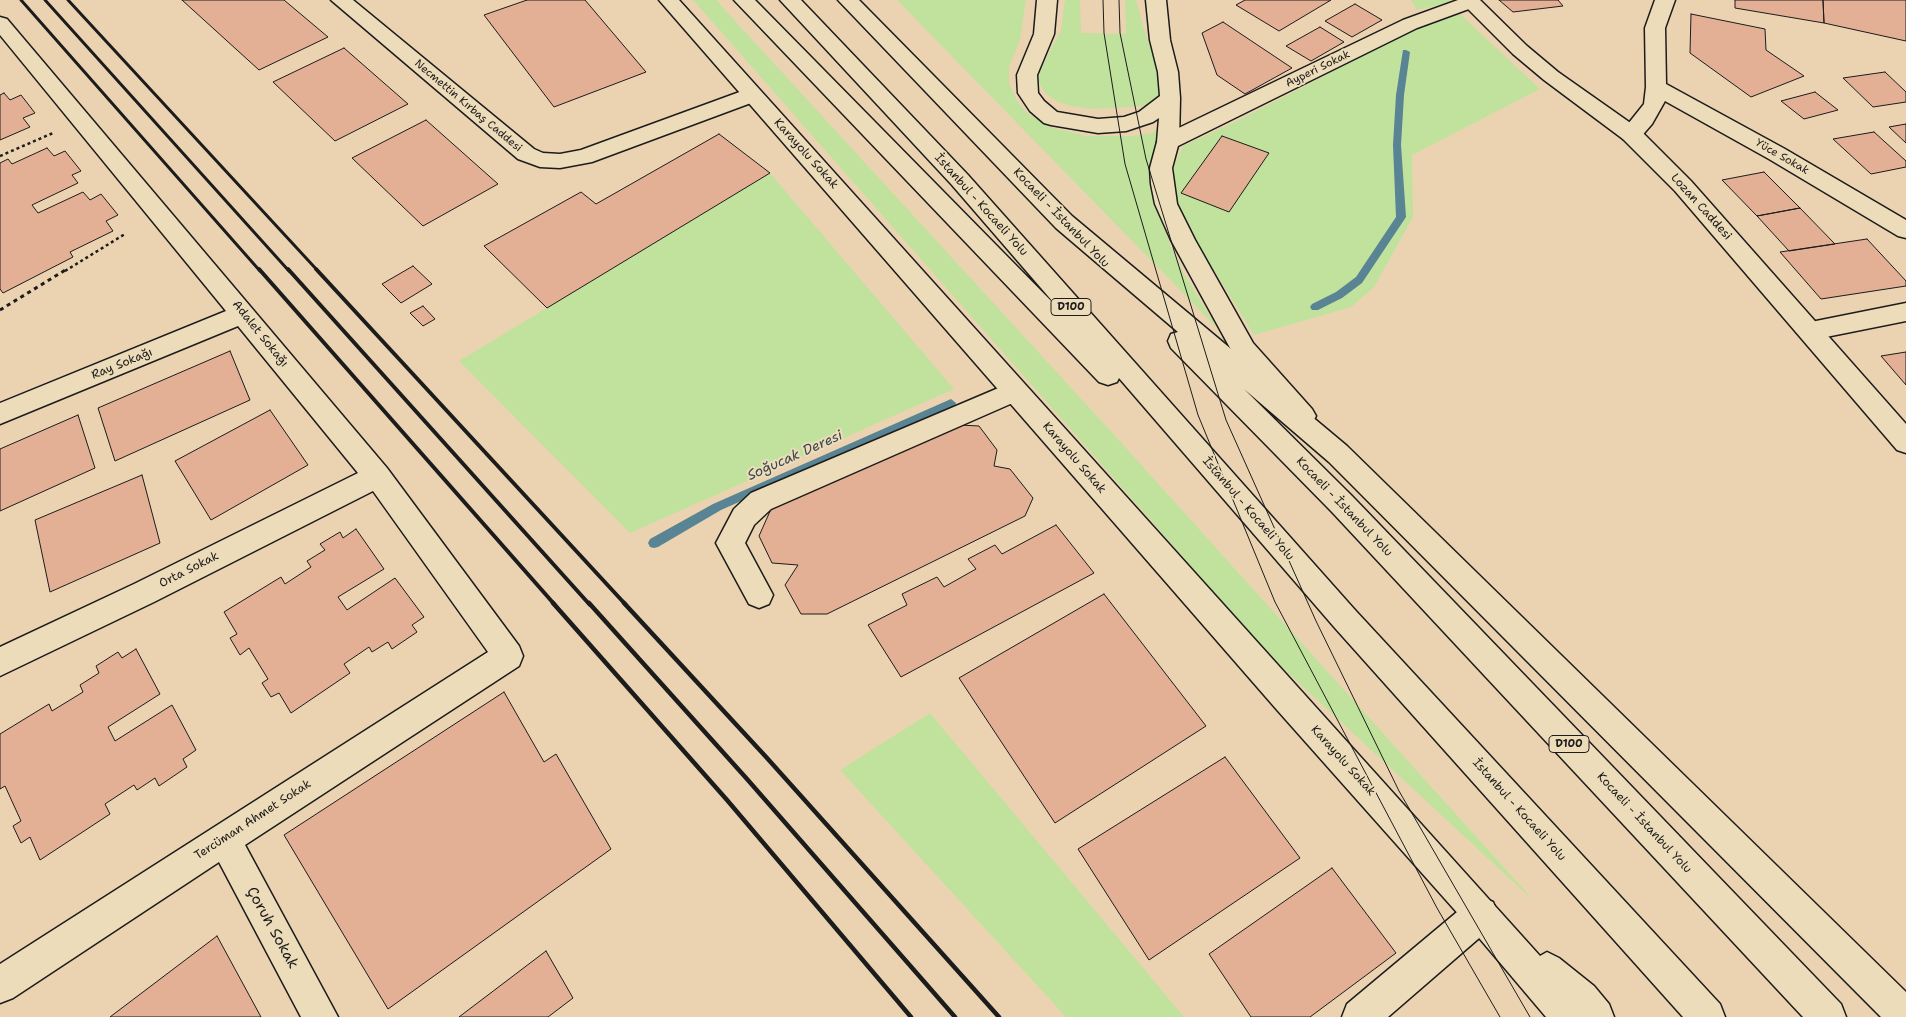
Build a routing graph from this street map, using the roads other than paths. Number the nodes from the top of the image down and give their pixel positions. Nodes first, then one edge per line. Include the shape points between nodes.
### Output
1 (341, 0) edge
2 (669, 0) edge
3 (744, 0) edge
4 (790, 0) edge
5 (848, 0) edge
6 (858, 0) edge
7 (1047, 0) edge
8 (1156, 0) edge
9 (1665, 0) edge
10 (1470, 1) edge
11 (0, 23) edge
12 (1656, 87) junction
13 (752, 94) junction
14 (1170, 98) junction
15 (1632, 134) junction
16 (1168, 142) junction
17 (1064, 222) junction
18 (1902, 224) edge
19 (1906, 312) edge
20 (243, 314) junction
21 (1811, 331) junction
22 (1015, 391) junction
23 (0, 414) edge
24 (1906, 442) edge
25 (1338, 454) junction
26 (377, 476) junction
27 (758, 595) dead end
28 (1345, 619) junction
29 (508, 656) joint
30 (0, 662) edge
31 (224, 839) junction
32 (1481, 914) junction
33 (0, 985) edge
34 (320, 1017) edge
35 (1360, 1017) edge
36 (1569, 1017) edge
37 (1596, 1017) edge
38 (1707, 1017) edge
39 (1828, 1017) edge
40 (1906, 1017) edge

1 - 13 main road, Necmettin Kırbaş Caddesi via 526,154 540,160 584,157
2 - 13 main road, Karayolu Sokak
3 - 28 main road
4 - 28 main road, İstanbul - Kocaeli Yolu / D100 via 960,180
5 - 17 main road
6 - 17 main road, Kocaeli - İstanbul Yolu / D100
7 - 14 main road via 1044,34 1026,75 1028,92 1050,118 1098,126 1126,124 1146,117
8 - 14 main road
9 - 12 main road via 1655,28
10 - 15 main road, Lozan Caddesi via 1551,76
10 - 16 main road, Ayperi Sokak via 1410,24
11 - 20 main road, Adalet Sokağı
12 - 15 main road via 1654,104
12 - 18 main road, Yüce Sokak
13 - 22 main road, Karayolu Sokak
14 - 16 main road
15 - 21 main road, Lozan Caddesi via 1683,186
16 - 25 main road via 1161,168 1162,184 1166,204 1184,240 1244,350
17 - 25 main road
17 - 39 main road, Kocaeli - İstanbul Yolu / D100 via 1342,504
19 - 21 main road
20 - 23 main road, Ray Sokağı
20 - 26 main road, Adalet Sokağı
21 - 24 main road, Lozan Caddesi
22 - 27 main road via 761,501 744,517 730,543
22 - 32 main road, Karayolu Sokak
25 - 40 main road
26 - 29 main road, Adalet Sokağı
26 - 30 main road, Orta Sokak
28 - 38 main road, İstanbul - Kocaeli Yolu / D100
29 - 31 main road, Tercüman Ahmet Sokak
31 - 33 main road, Tercüman Ahmet Sokak
31 - 34 main road, Çoruh Sokak
32 - 35 main road
32 - 36 main road
32 - 37 main road via 1581,999

